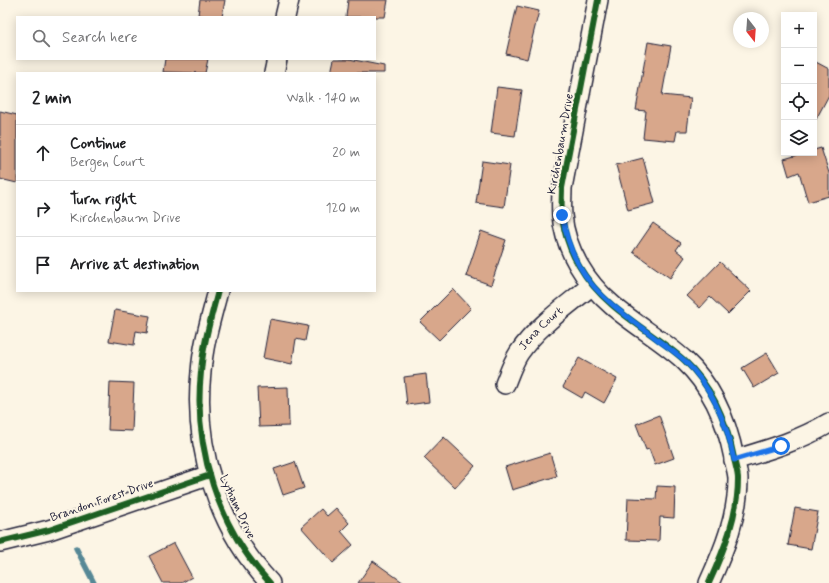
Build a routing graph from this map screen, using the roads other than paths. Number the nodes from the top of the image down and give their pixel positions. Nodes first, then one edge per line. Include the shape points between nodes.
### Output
1 (289, 0) edge
2 (598, 0) edge
3 (285, 16) edge
4 (277, 60) edge
5 (274, 72) edge
6 (592, 285) junction
7 (218, 292) edge
8 (505, 384) dead end
9 (829, 423) edge
10 (734, 460) junction
11 (210, 475) junction
12 (0, 542) edge
13 (270, 583) edge
14 (709, 583) edge

1 - 3 street
2 - 6 street, Kirchenbaum Drive via 562,188 562,215 572,254
4 - 5 street
6 - 8 street, Jena Court via 526,344
6 - 10 street, Kirchenbaum Drive via 612,306 684,361 704,383 729,434
7 - 11 street, Lytham Drive via 207,333 201,372 200,424
9 - 10 street via 781,446
10 - 14 street, Kirchenbaum Drive via 738,478 735,507 728,539
11 - 12 street, Brandon Forest Drive via 49,530
11 - 13 street, Lytham Drive via 236,535

